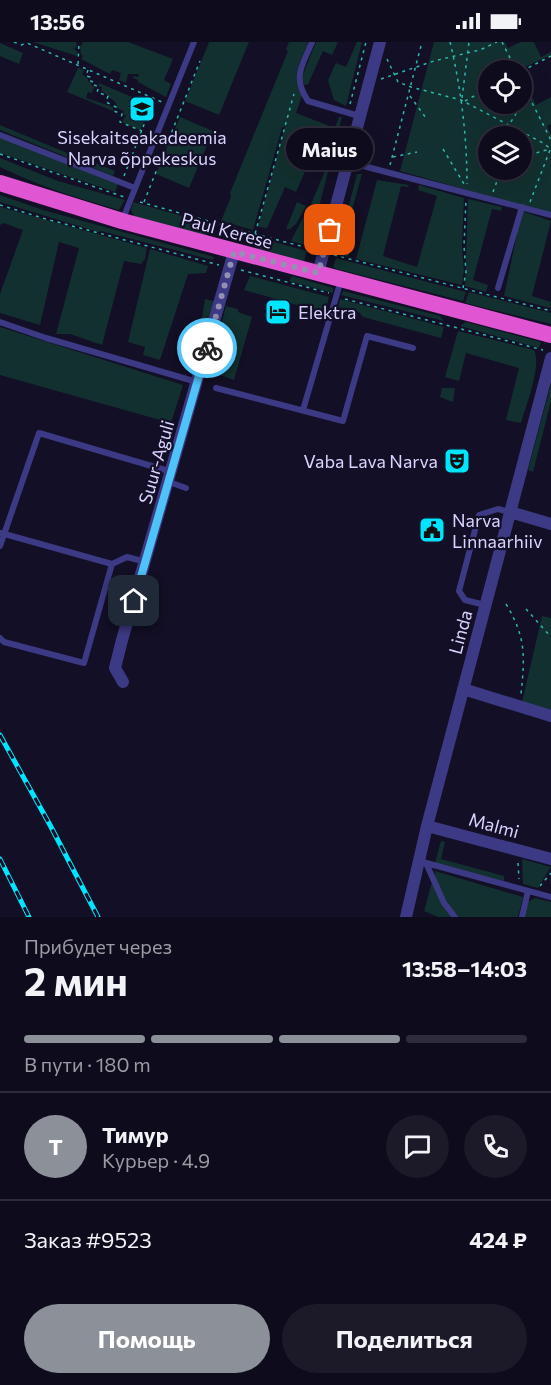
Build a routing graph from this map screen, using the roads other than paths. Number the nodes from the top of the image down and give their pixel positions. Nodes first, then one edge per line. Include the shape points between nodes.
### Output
1 (194, 42) edge
2 (312, 42) edge
3 (380, 42) edge
4 (353, 115) junction
5 (0, 135) edge
6 (347, 162) junction
7 (0, 183) edge
8 (135, 188) junction
9 (524, 207) junction
10 (551, 215) edge
11 (122, 221) junction
12 (243, 260) junction
13 (318, 273) junction
14 (339, 287) junction
15 (498, 288) dead end
16 (0, 322) edge
17 (551, 335) edge
18 (413, 348) dead end
19 (551, 358) edge
20 (197, 381) junction
21 (216, 388) dead end
22 (303, 411) junction
23 (170, 477) junction
24 (186, 488) dead end
25 (510, 512) junction
26 (551, 524) edge
27 (2, 533) edge
28 (0, 546) edge
29 (146, 562) junction
30 (112, 564) junction
31 (485, 605) junction
32 (0, 638) edge
33 (123, 682) dead end
34 (463, 689) junction
35 (551, 716) edge
36 (427, 826) junction
37 (551, 859) edge
38 (422, 862) junction
39 (531, 891) junction
40 (551, 897) edge
41 (406, 917) edge
42 (455, 917) edge
43 (522, 917) edge

1 - 8 lane
2 - 4 lane via 299,74 301,92 308,101
3 - 4 street
4 - 6 street
5 - 8 lane
6 - 9 lane
6 - 13 street
7 - 11 highway, Paul Kerese
8 - 11 lane
9 - 10 lane
9 - 15 lane
11 - 12 highway, Paul Kerese
12 - 13 highway, Paul Kerese
12 - 20 street, Suur-Aguli via 230,268
13 - 14 highway, Paul Kerese
14 - 17 highway, Paul Kerese
14 - 22 lane
16 - 20 lane
18 - 22 lane via 367,336 343,421
19 - 25 street, Linda
20 - 23 street, Suur-Aguli
21 - 22 lane
23 - 24 lane
23 - 27 lane via 39,433
23 - 29 street, Suur-Aguli
25 - 26 street
25 - 31 street, Linda
25 - 31 lane via 498,508 479,515 459,591 465,600
27 - 28 lane
27 - 30 lane
29 - 30 lane via 127,557
29 - 33 street, Suur-Aguli via 115,668
30 - 32 lane via 84,663
31 - 34 street, Linda
34 - 35 street
34 - 36 street, Linda
36 - 37 street, Malmi
36 - 38 street, Linda
38 - 39 lane
38 - 41 street, Linda
38 - 42 lane
39 - 40 lane
39 - 43 lane

